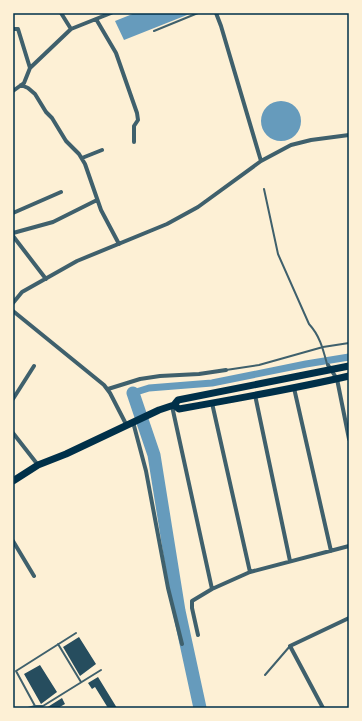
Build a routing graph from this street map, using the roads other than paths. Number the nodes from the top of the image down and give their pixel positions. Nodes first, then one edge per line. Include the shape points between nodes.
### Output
1 (61, 13) edge
2 (110, 13) edge
3 (198, 13) edge
4 (216, 13) edge
5 (96, 19) junction
6 (71, 29) junction
7 (13, 30) edge
8 (154, 31) dead end
9 (30, 68) junction
10 (21, 85) junction
11 (13, 92) edge
12 (349, 135) edge
13 (134, 142) dead end
14 (102, 150) dead end
15 (82, 158) junction
16 (261, 161) junction
17 (264, 189) dead end
18 (61, 192) dead end
19 (97, 200) junction
20 (13, 213) edge
21 (13, 237) edge
22 (119, 244) junction
23 (46, 279) junction
24 (13, 302) edge
25 (13, 311) edge
26 (349, 343) edge
27 (323, 348) junction
28 (34, 366) dead end
29 (349, 366) edge
30 (329, 368) junction
31 (226, 370) joint
32 (349, 376) edge
33 (337, 379) junction
34 (294, 388) junction
35 (108, 389) junction
36 (255, 395) junction
37 (13, 399) edge
38 (212, 403) junction
39 (173, 406) junction
40 (130, 424) junction
41 (13, 433) edge
42 (349, 438) edge
43 (38, 465) junction
44 (13, 481) edge
45 (13, 541) edge
46 (349, 546) edge
47 (331, 551) junction
48 (290, 561) junction
49 (250, 572) junction
50 (34, 576) dead end
51 (212, 589) junction
52 (349, 618) edge
53 (76, 633) dead end
54 (198, 635) dead end
55 (58, 644) junction
56 (182, 644) dead end
57 (290, 646) junction
58 (101, 670) dead end
59 (265, 675) dead end
60 (81, 682) junction
61 (35, 706) junction
62 (28, 708) edge
63 (323, 708) edge

1 - 6 street
2 - 5 street
3 - 8 lane
4 - 16 street
5 - 6 street
5 - 13 street via 116,53 137,113
6 - 9 street
7 - 9 street via 18,29
9 - 10 street
10 - 11 street
10 - 15 street via 35,94 63,137
12 - 16 street via 291,145
14 - 15 street
15 - 19 street
16 - 22 street via 198,207 167,224
17 - 27 lane via 278,254 309,324 317,333
18 - 20 street
19 - 21 street via 53,222
19 - 22 street
21 - 23 street
22 - 23 street via 77,261
23 - 24 street via 22,292
25 - 35 street
26 - 27 lane
27 - 30 lane
27 - 31 lane via 266,363
28 - 37 street
29 - 30 main road
30 - 33 street
30 - 39 main road via 178,400
31 - 35 street via 140,379
32 - 33 main road
33 - 34 main road
33 - 42 street
34 - 36 main road
34 - 47 street
35 - 40 street
36 - 38 main road
36 - 48 street
38 - 39 main road via 179,409
38 - 49 street
39 - 40 main road
39 - 51 street
40 - 43 main road
40 - 56 street via 146,471 168,588
41 - 43 street
43 - 44 main road
45 - 50 street
46 - 47 street
47 - 48 street
48 - 49 street
49 - 51 street
51 - 54 street via 192,600
52 - 57 street
53 - 55 lane
55 - 60 lane
55 - 61 lane via 16,671
57 - 59 lane
57 - 63 street
58 - 60 lane
60 - 61 lane via 43,706
61 - 62 lane

